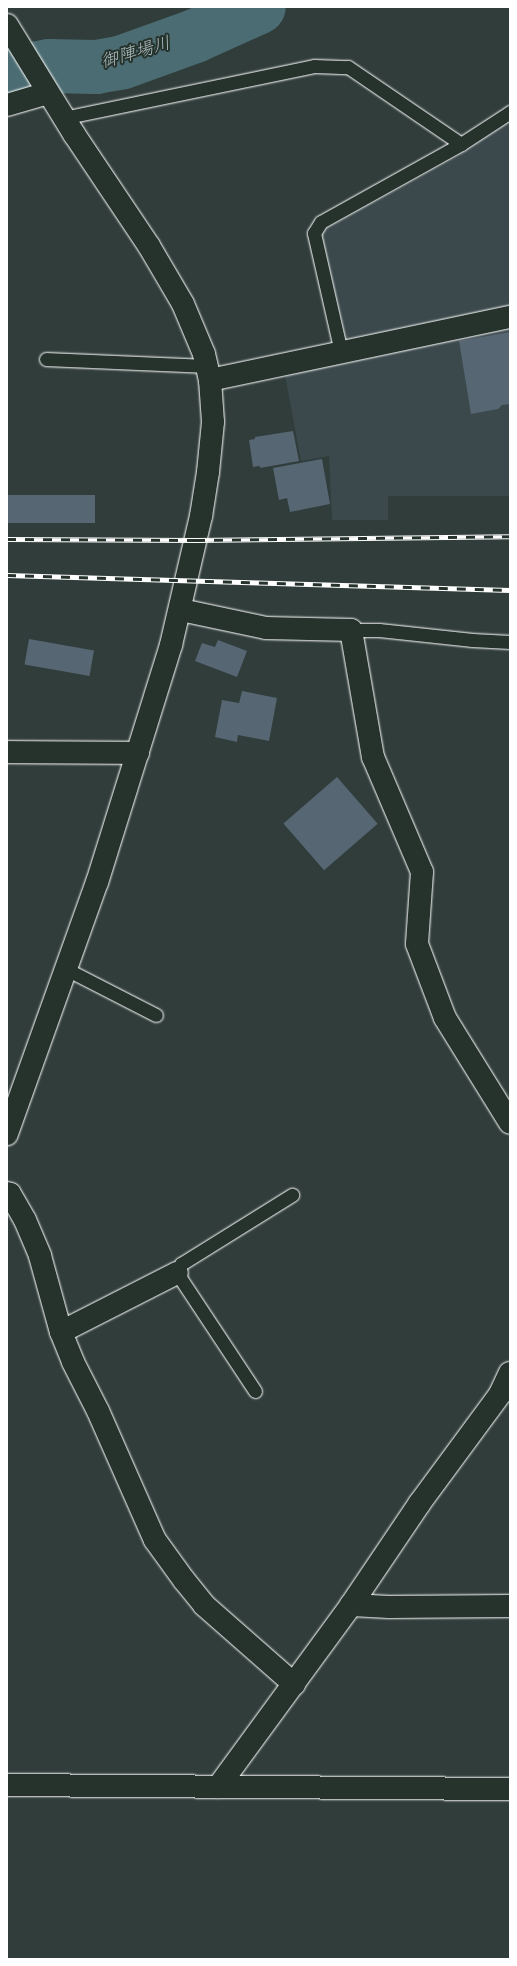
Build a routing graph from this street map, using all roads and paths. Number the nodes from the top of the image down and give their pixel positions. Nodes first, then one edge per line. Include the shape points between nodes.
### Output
1 (7, 25) edge
2 (45, 86) junction
3 (7, 105) edge
4 (510, 112) edge
5 (63, 118) junction
6 (461, 144) junction
7 (510, 317) edge
8 (341, 352) junction
9 (46, 359) dead end
10 (208, 373) junction
11 (181, 610) junction
12 (351, 630) junction
13 (510, 642) edge
14 (7, 752) edge
15 (138, 753) junction
16 (66, 969) junction
17 (156, 1015) dead end
18 (510, 1123) edge
19 (7, 1134) edge
20 (7, 1193) edge
21 (292, 1195) dead end
22 (177, 1273) junction
23 (61, 1332) junction
24 (510, 1373) edge
25 (255, 1391) dead end
26 (505, 1395) edge
27 (351, 1605) junction
28 (510, 1606) edge
29 (294, 1684) junction
30 (7, 1785) edge
31 (218, 1787) junction
32 (510, 1789) edge

1 - 2 street
2 - 3 street
2 - 5 street
4 - 6 lane
5 - 6 lane via 314,66 348,66
5 - 10 street via 170,280 194,328
6 - 8 lane via 321,222 314,233
7 - 8 street
8 - 10 street
9 - 10 lane
10 - 11 street via 213,422 208,472
11 - 12 street via 266,628
11 - 15 street
12 - 13 lane via 379,630
12 - 18 street via 373,757 422,872 417,944 445,1018
14 - 15 street
15 - 16 street
16 - 17 lane
16 - 19 street
20 - 23 street via 25,1220 40,1256
21 - 22 lane via 181,1264
22 - 23 street
22 - 25 lane
23 - 29 street via 155,1540 204,1604
24 - 26 street
26 - 27 street via 419,1504
27 - 28 street
27 - 29 street
29 - 31 street
30 - 31 street
31 - 32 street

